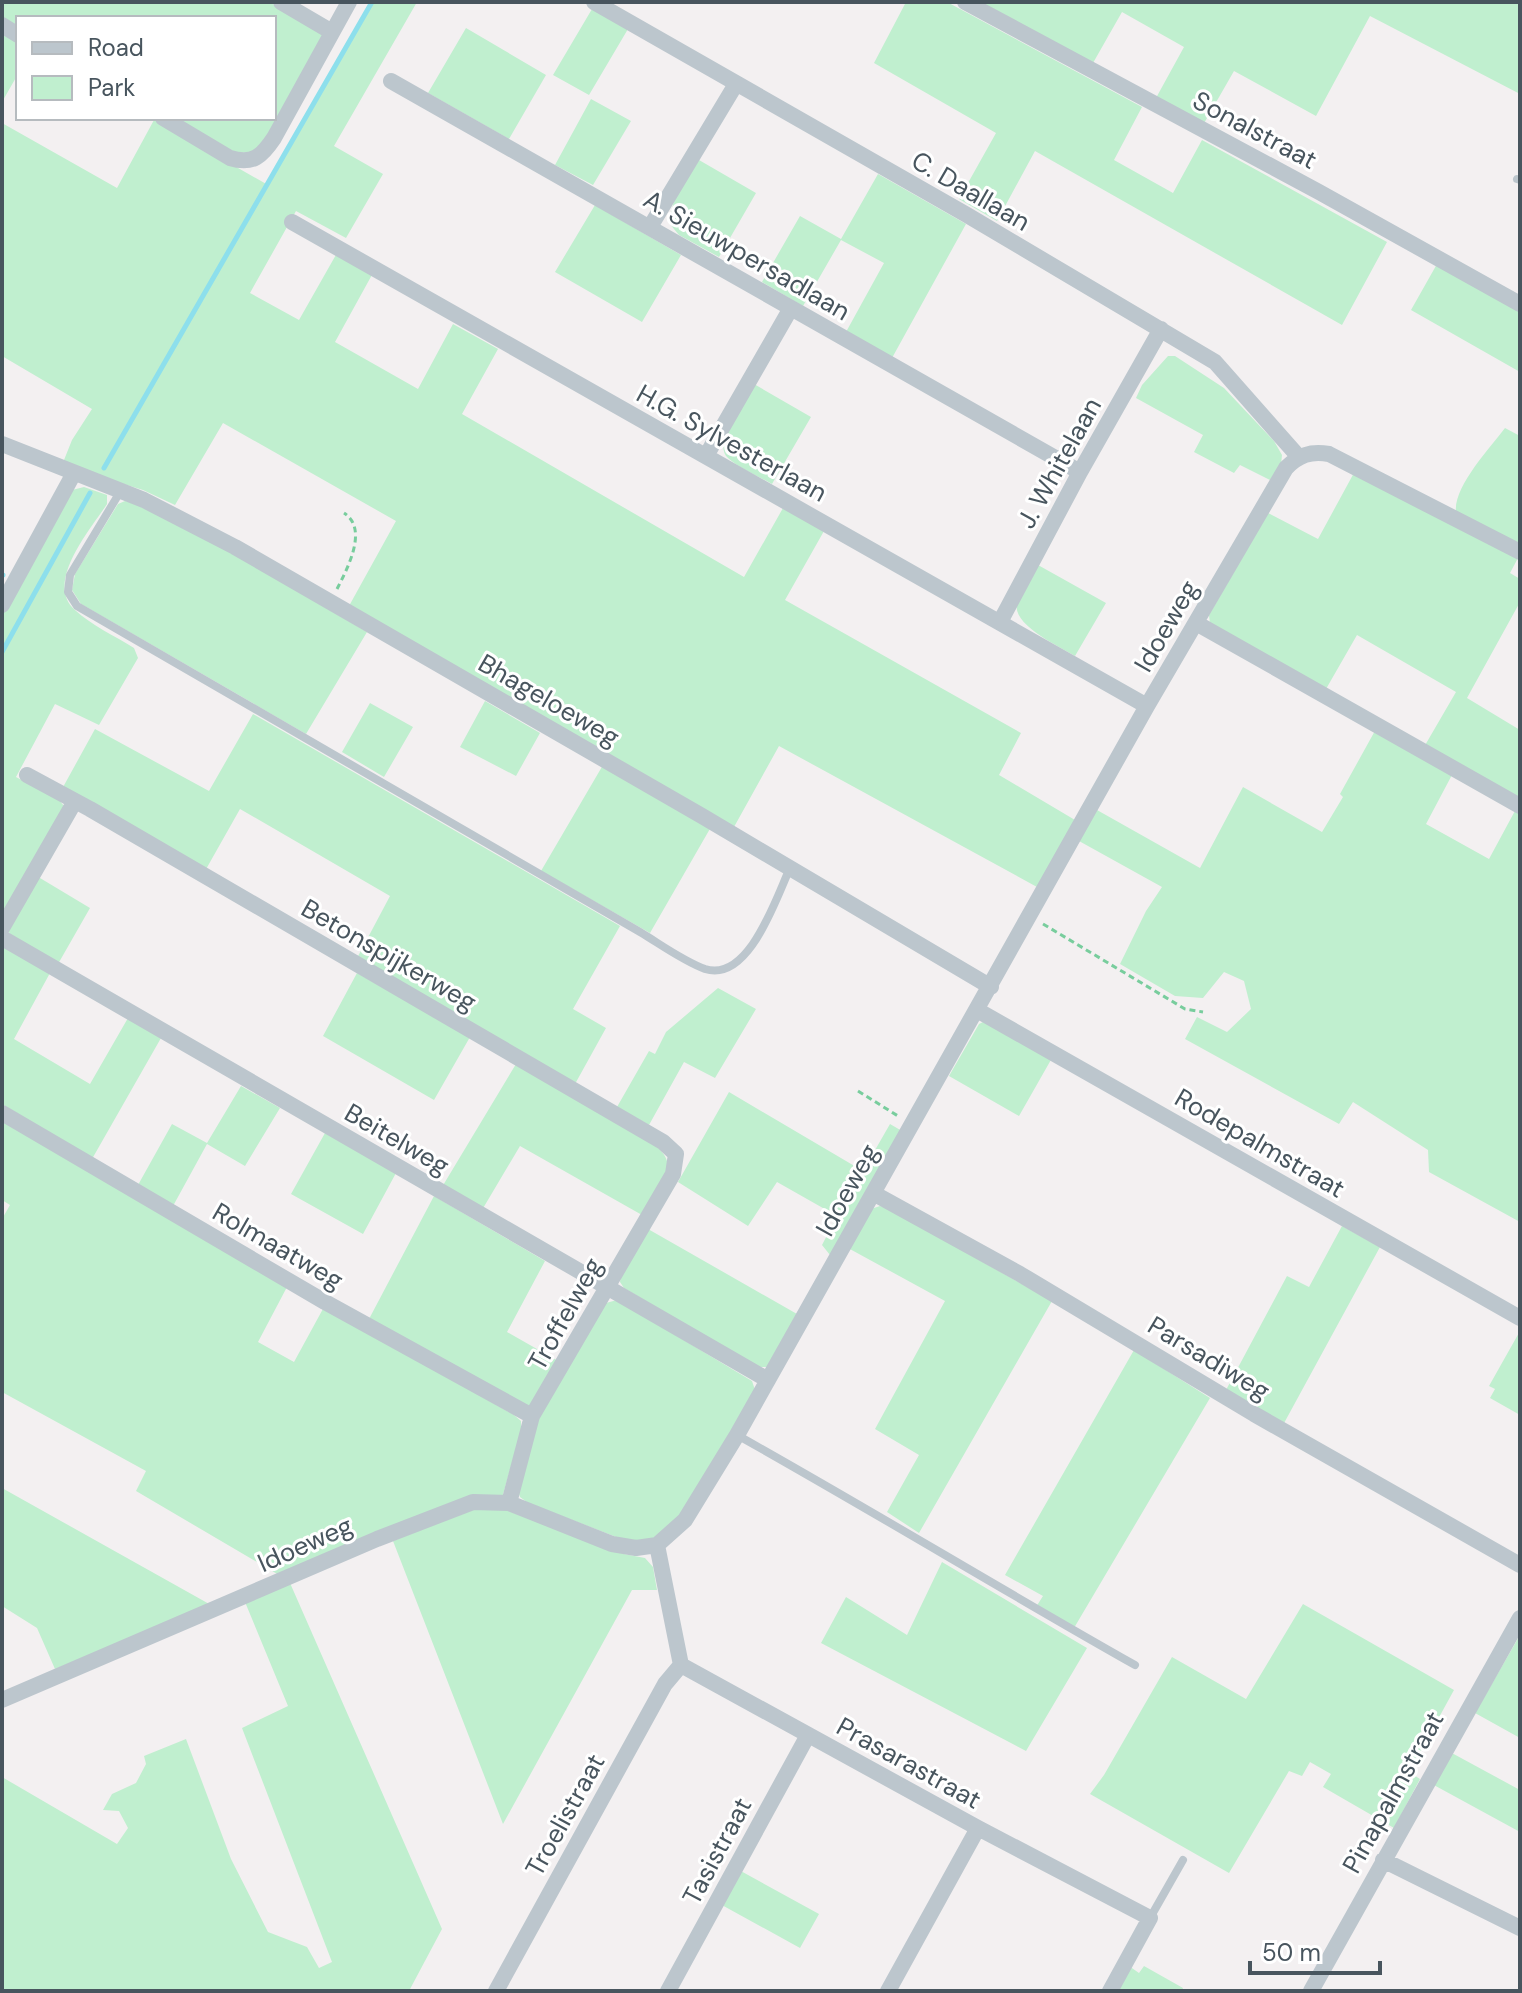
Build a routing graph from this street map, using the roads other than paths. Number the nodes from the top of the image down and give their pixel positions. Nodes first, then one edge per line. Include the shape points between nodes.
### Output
1 (281, 2) edge
2 (349, 2) edge
3 (594, 2) edge
4 (965, 2) edge
5 (332, 32) junction
6 (391, 81) dead end
7 (736, 84) junction
8 (166, 120) edge
9 (292, 222) dead end
10 (650, 227) junction
11 (1520, 304) edge
12 (791, 308) junction
13 (1161, 329) junction
14 (2, 444) edge
15 (706, 456) junction
16 (1298, 456) junction
17 (1080, 472) junction
18 (74, 473) junction
19 (120, 492) junction
20 (1520, 552) edge
21 (2, 605) edge
22 (1000, 622) junction
23 (1196, 623) junction
24 (1147, 706) junction
25 (27, 775) dead end
26 (75, 801) junction
27 (1520, 806) edge
28 (790, 868) junction
29 (2, 928) edge
30 (2, 938) edge
31 (991, 987) junction
32 (977, 1010) junction
33 (2, 1113) edge
34 (676, 1154) joint
35 (873, 1193) junction
36 (606, 1288) junction
37 (1520, 1318) edge
38 (768, 1380) junction
39 (532, 1416) junction
40 (737, 1435) junction
41 (509, 1503) junction
42 (657, 1545) junction
43 (1520, 1565) edge
44 (1520, 1618) edge
45 (681, 1665) junction
46 (1135, 1665) dead end
47 (2, 1700) edge
48 (808, 1735) junction
49 (978, 1828) junction
50 (1183, 1860) dead end
51 (1383, 1860) junction
52 (1150, 1918) junction
53 (1520, 1928) edge
54 (1319, 1988) edge
55 (496, 1991) edge
56 (668, 1991) edge
57 (888, 1991) edge
58 (1110, 1991) edge

1 - 5 street
2 - 5 street
3 - 7 street, C. Daallaan
4 - 11 street, Sonalstraat
5 - 8 street via 274,138 256,160 230,158
6 - 10 street, A. Sieuwpersadlaan
7 - 10 street
7 - 13 street, C. Daallaan
9 - 15 street, H.G. Sylvesterlaan
10 - 12 street, A. Sieuwpersadlaan
12 - 15 street
12 - 17 street, A. Sieuwpersadlaan
13 - 16 street, C. Daallaan via 1215,362
13 - 17 street, J. Whitelaan
14 - 18 street, Bhageloeweg
15 - 22 street, H.G. Sylvesterlaan
16 - 20 street via 1318,452 1343,460
16 - 23 street, Idoeweg via 1267,498
17 - 22 street, J. Whitelaan
18 - 19 street, Bhageloeweg
18 - 21 street
19 - 28 street, Bhageloeweg via 190,523
19 - 28 lane via 70,575 68,592 77,606 653,940 705,969 722,971 741,960 757,940
22 - 24 street, H.G. Sylvesterlaan
23 - 24 street, Idoeweg
23 - 27 street
24 - 31 street, Idoeweg
25 - 26 street, Betonspijkerweg
26 - 29 street
26 - 34 street, Betonspijkerweg via 650,1134
28 - 31 street, Bhageloeweg
30 - 36 street, Beitelweg
31 - 32 street, Idoeweg
32 - 35 street, Idoeweg
32 - 37 street, Rodepalmstraat
33 - 39 street, Rolmaatweg
34 - 36 street, Troffelweg via 673,1174
35 - 38 street, Idoeweg
35 - 43 street, Parsadiweg
36 - 38 street, Beitelweg
36 - 39 street, Troffelweg
38 - 40 street, Idoeweg
39 - 41 street, Troffelweg
40 - 42 street, Idoeweg via 685,1520
40 - 46 lane
41 - 42 street, Idoeweg via 612,1544
41 - 47 street, Idoeweg via 482,1501 458,1507
42 - 45 street
44 - 51 street, Pinapalmstraat
45 - 48 street, Prasarastraat
45 - 55 street, Troelistraat via 665,1684
48 - 49 street, Prasarastraat
48 - 56 street, Tasistraat
49 - 52 street, Prasarastraat
49 - 57 street
50 - 52 lane
51 - 53 street
51 - 54 street, Pinapalmstraat
52 - 58 street

